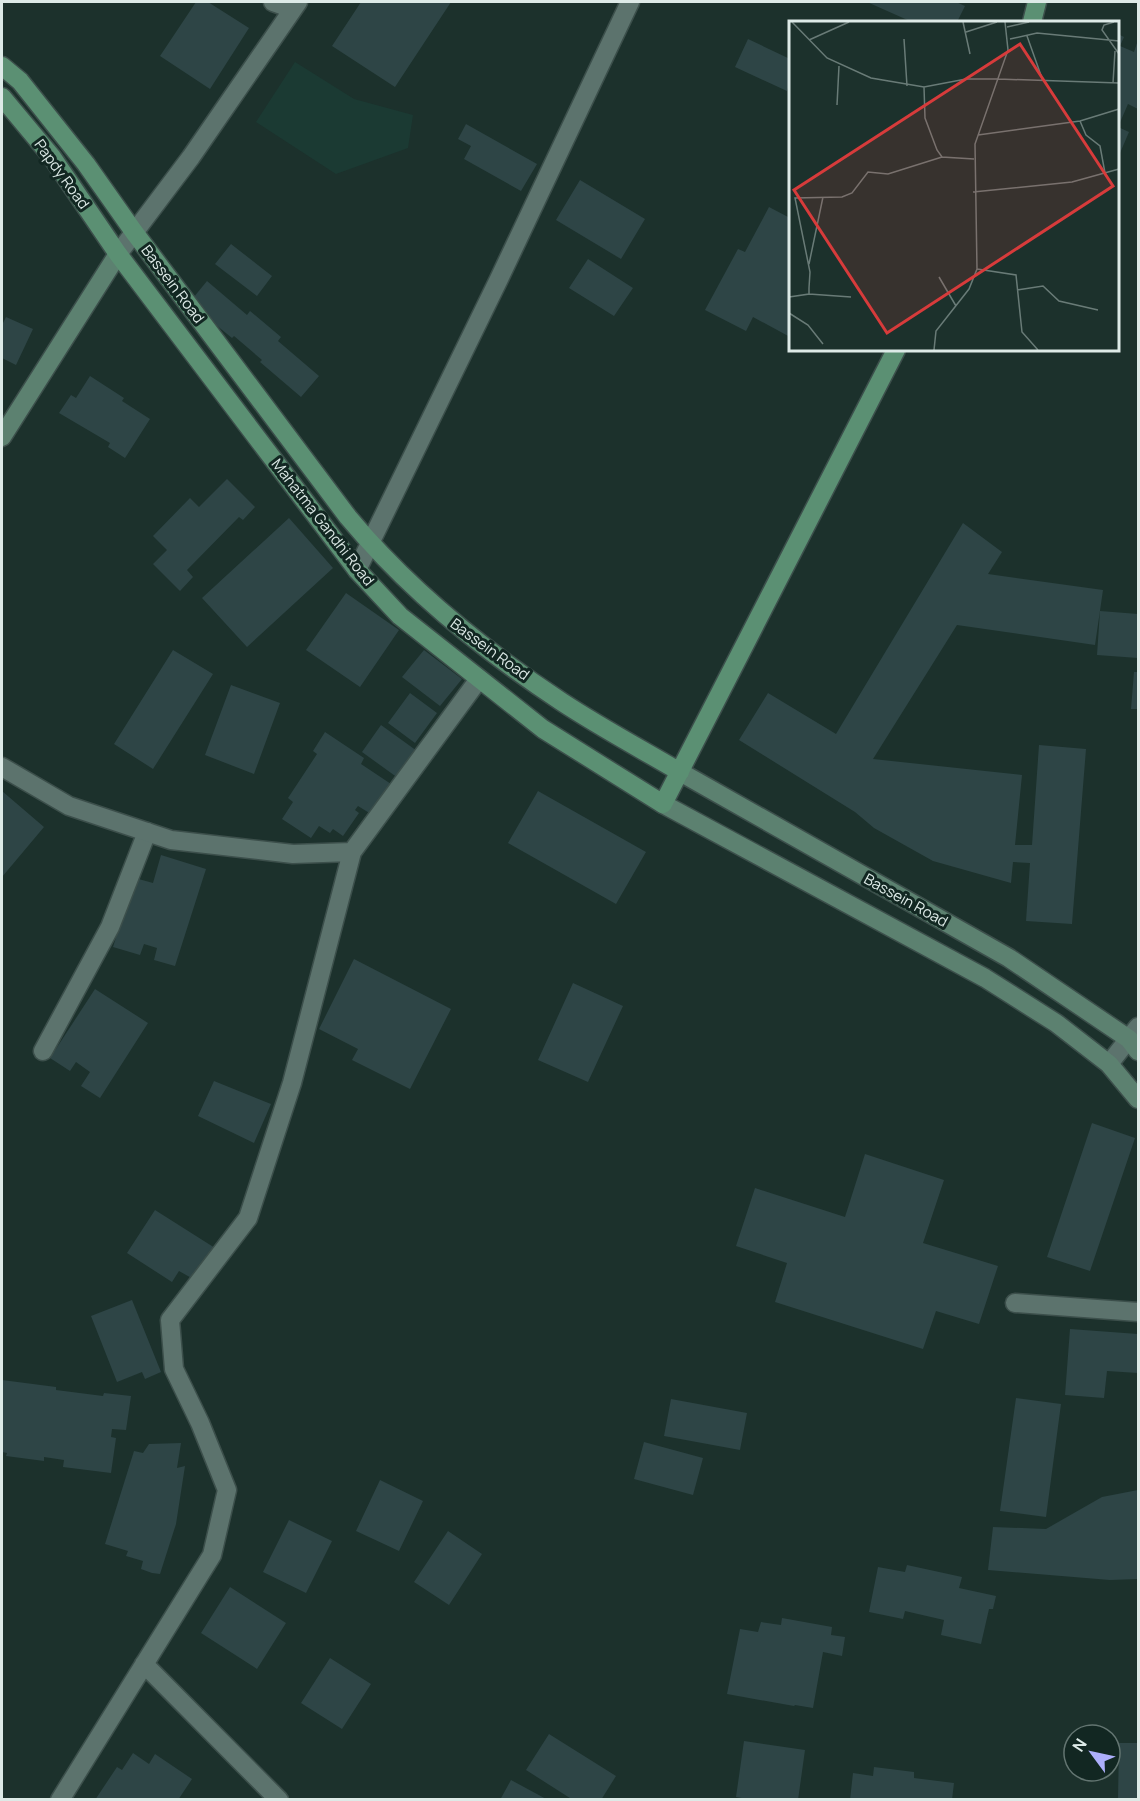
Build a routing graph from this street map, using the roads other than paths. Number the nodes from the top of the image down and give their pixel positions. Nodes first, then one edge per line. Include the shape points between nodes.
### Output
1 (273, 2) edge
2 (630, 2) edge
3 (1037, 2) edge
4 (295, 5) edge
5 (1032, 21) edge
6 (2, 66) edge
7 (2, 97) edge
8 (134, 232) junction
9 (118, 254) junction
10 (895, 351) edge
11 (2, 437) edge
12 (370, 543) junction
13 (357, 570) junction
14 (479, 679) junction
15 (2, 767) edge
16 (680, 772) junction
17 (663, 804) junction
18 (147, 832) junction
19 (352, 852) junction
20 (1135, 1039) edge
21 (43, 1051) dead end
22 (1109, 1064) junction
23 (1138, 1099) edge
24 (1015, 1303) dead end
25 (1138, 1312) edge
26 (144, 1664) junction
27 (60, 1800) edge
28 (279, 1800) edge

1 - 4 street
2 - 12 street
3 - 5 main road
4 - 8 street via 191,158
6 - 8 main road, Bassein Road via 20,81
7 - 9 main road, Papdy Road via 52,157
8 - 9 street
8 - 12 main road, Bassein Road
9 - 11 main road
9 - 13 main road, Mahatma Gandhi Road
10 - 16 main road
12 - 13 street
12 - 16 main road, Bassein Road via 445,616 562,702
13 - 14 main road, Mahatma Gandhi Road via 400,616
14 - 17 main road, Mahatma Gandhi Road via 543,729
14 - 19 street
15 - 18 street via 69,806
16 - 17 main road
16 - 20 main road, Bassein Road via 1009,958
17 - 22 main road, Bassein Road via 985,978 1056,1023
18 - 19 street via 171,840 293,854
18 - 21 street via 110,927
19 - 26 street via 292,1083 248,1218 170,1320 174,1369 227,1490 212,1555
20 - 22 street
22 - 23 main road, Bassein Road
24 - 25 street
26 - 27 street
26 - 28 street

